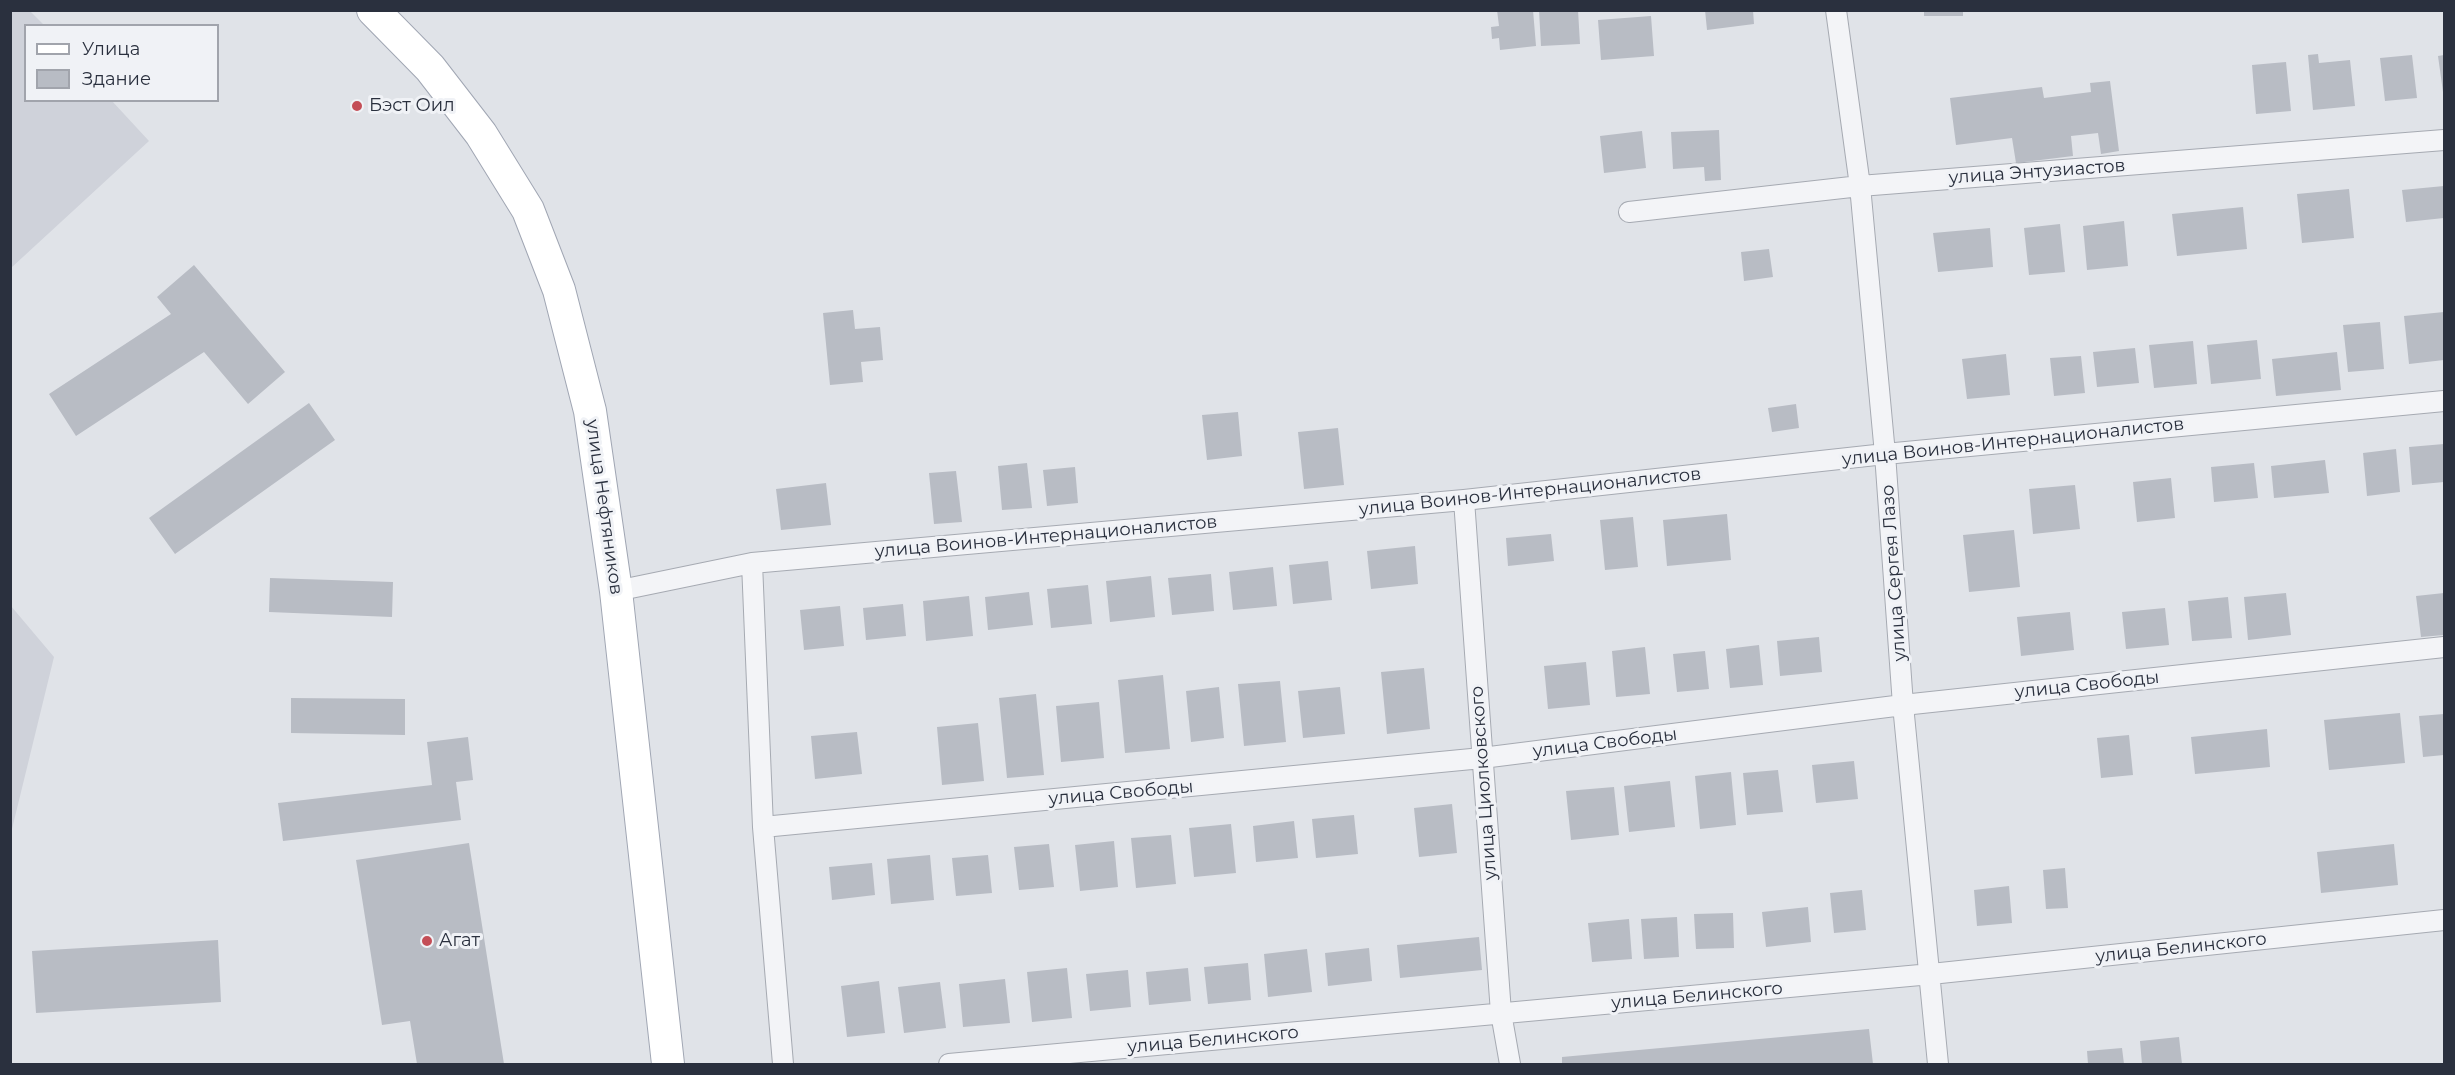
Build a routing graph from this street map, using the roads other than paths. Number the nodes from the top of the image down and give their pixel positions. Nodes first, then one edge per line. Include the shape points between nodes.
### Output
1 (373, 10) edge
2 (1836, 10) edge
3 (2445, 140) edge
4 (1860, 186) junction
5 (1629, 213) dead end
6 (2445, 401) edge
7 (1885, 454) junction
8 (1464, 500) junction
9 (752, 563) junction
10 (616, 591) junction
11 (2445, 647) edge
12 (1904, 705) junction
13 (1482, 758) junction
14 (763, 827) junction
15 (2445, 920) edge
16 (1931, 974) junction
17 (1501, 1013) junction
18 (668, 1065) edge
19 (783, 1065) edge
20 (949, 1065) edge
21 (1510, 1065) edge
22 (1938, 1065) edge

1 - 10 main road, улица Нефтяников via 430,68 481,134 528,210 559,290 590,411
2 - 4 street, улица Сергея Лазо
3 - 4 street, улица Энтузиастов
4 - 5 street, улица Энтузиастов
4 - 7 street, улица Сергея Лазо
6 - 7 street, улица Воинов-Интернационалистов
7 - 8 street, улица Воинов-Интернационалистов
7 - 12 street, улица Сергея Лазо
8 - 9 street, улица Воинов-Интернационалистов
8 - 13 street, улица Циолковского
9 - 10 street, улица Воинов-Интернационалистов
9 - 14 street
10 - 18 main road, улица Нефтяников
11 - 12 street, улица Свободы
12 - 13 street, улица Свободы
12 - 16 street, улица Сергея Лазо
13 - 14 street, улица Свободы
13 - 17 street, улица Циолковского
14 - 19 street
15 - 16 street, улица Белинского
16 - 17 street, улица Белинского
16 - 22 street, улица Сергея Лазо
17 - 20 street, улица Белинского
17 - 21 street, улица Циолковского

